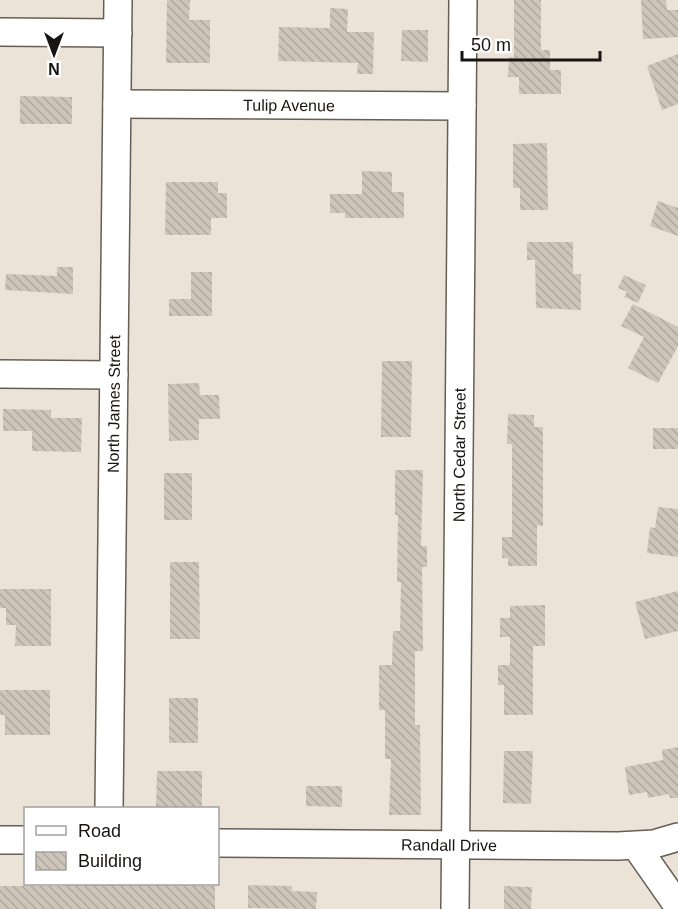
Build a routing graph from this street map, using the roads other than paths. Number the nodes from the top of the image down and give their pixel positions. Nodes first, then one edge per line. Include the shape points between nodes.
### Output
1 (118, 0) edge
2 (463, 0) edge
3 (0, 32) edge
4 (118, 33) junction
5 (117, 104) junction
6 (462, 106) junction
7 (0, 374) edge
8 (114, 375) junction
9 (109, 807) edge
10 (678, 837) edge
11 (0, 840) edge
12 (24, 840) edge
13 (219, 843) edge
14 (456, 846) junction
15 (636, 846) junction
16 (678, 906) edge
17 (455, 909) edge

1 - 4 street, North James Street
2 - 6 street, North Cedar Street
3 - 4 street
4 - 5 street, North James Street
5 - 6 street, Tulip Avenue
5 - 8 street, North James Street
6 - 14 street, North Cedar Street
7 - 8 street
8 - 9 street, North James Street
10 - 15 street, Randall Drive
11 - 12 street
13 - 14 street, Randall Drive
14 - 15 street, Randall Drive
14 - 17 street, North Cedar Street
15 - 16 street

